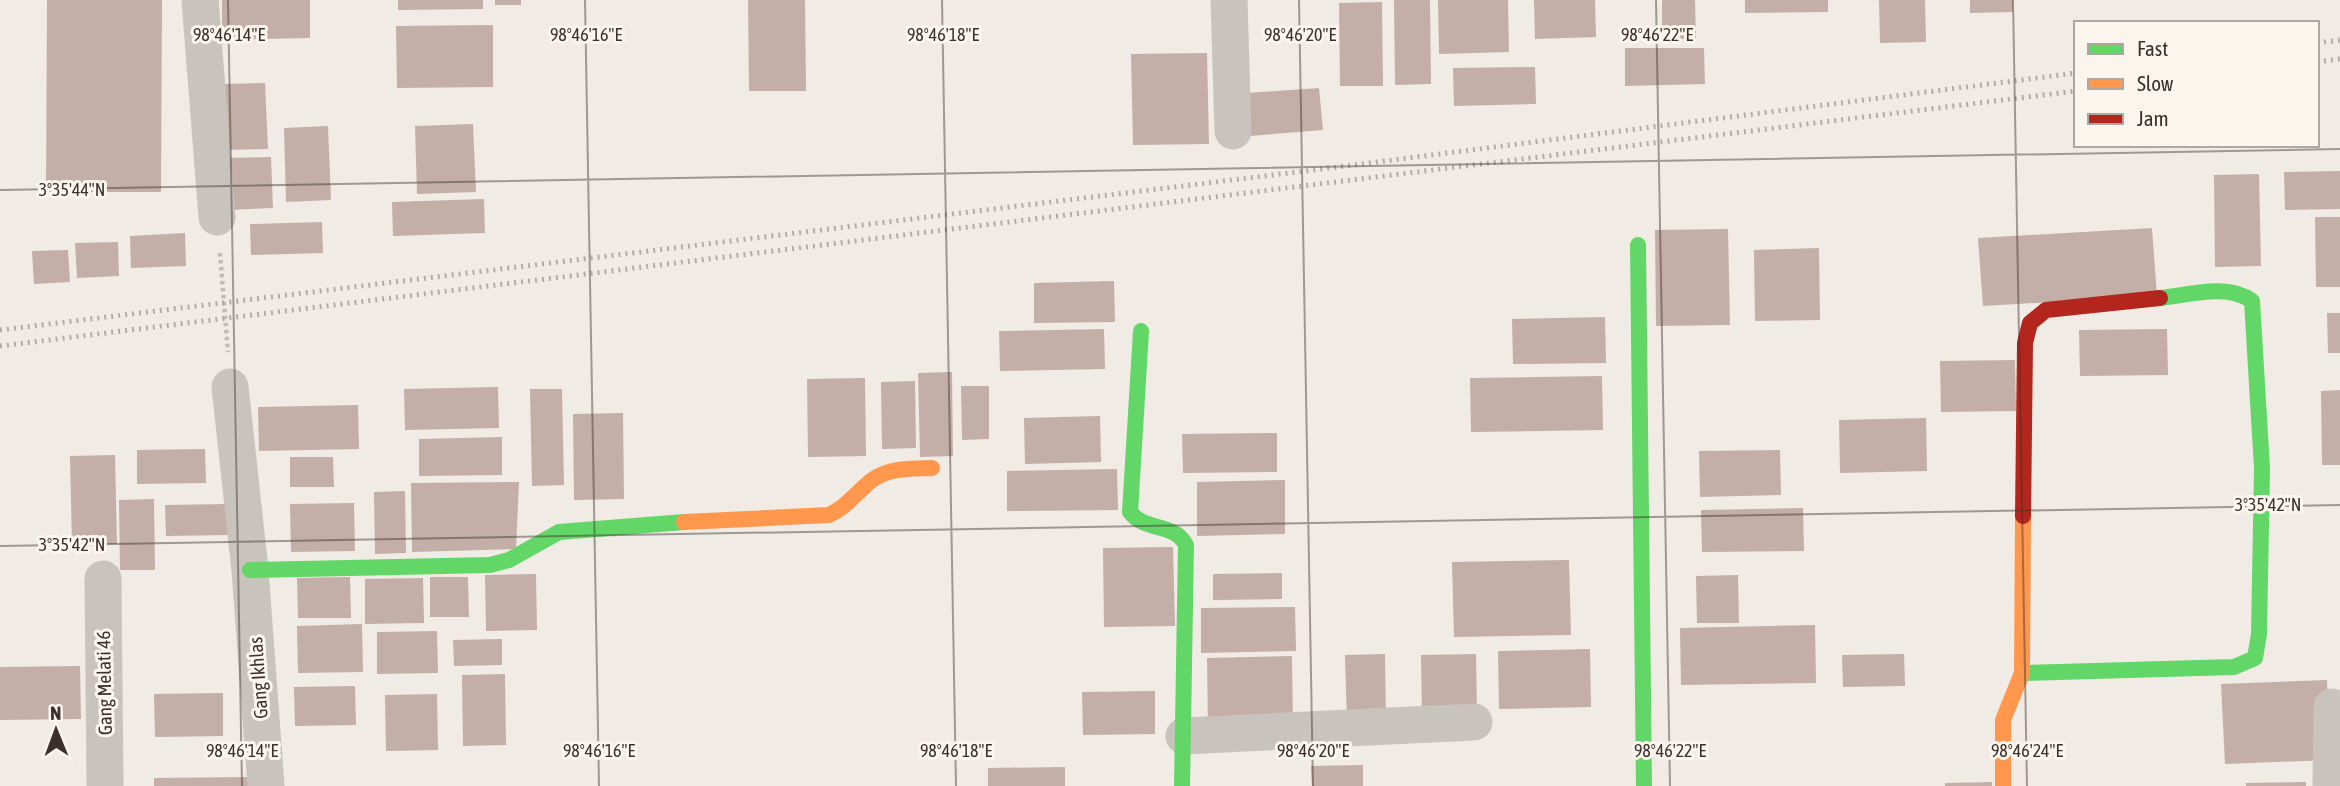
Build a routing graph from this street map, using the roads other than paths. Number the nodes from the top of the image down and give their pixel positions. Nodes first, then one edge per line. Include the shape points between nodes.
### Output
1 (200, 0) edge
2 (1229, 0) edge
3 (1233, 131) dead end
4 (217, 217) road end
5 (1638, 245) dead end
6 (1140, 331) dead end
7 (230, 387) road end
8 (932, 468) dead end
9 (250, 570) junction
10 (103, 579) dead end
11 (2022, 673) junction
12 (2332, 707) dead end
13 (1474, 722) dead end
14 (1184, 736) junction
15 (106, 786) edge
16 (266, 786) edge
17 (1182, 786) edge
18 (1644, 786) edge
19 (2003, 786) edge
20 (2331, 786) edge

1 - 4 street
2 - 3 street
5 - 18 street
6 - 14 street via 1130,512 1143,526 1175,530 1186,545
7 - 9 street, Gang Ikhlas
8 - 9 street via 892,470 873,478 842,510 830,514 559,532 509,560 490,565
9 - 16 street, Gang Ikhlas
10 - 15 street, Gang Melati 46
11 - 11 street via 2234,667 2255,658 2262,468 2254,313 2252,301 2242,294 2225,291 2046,310 2030,323 2025,343
11 - 19 street via 2003,720
12 - 20 street
13 - 14 street
14 - 17 street

